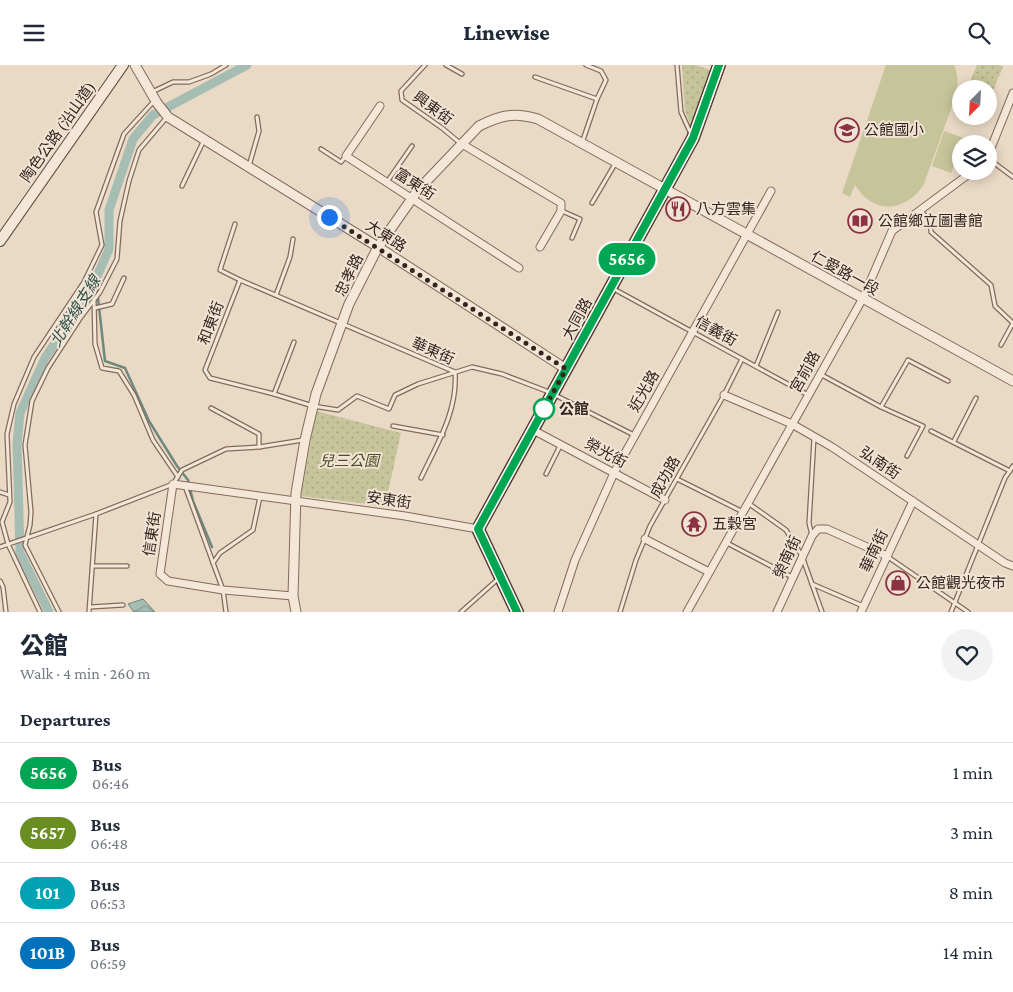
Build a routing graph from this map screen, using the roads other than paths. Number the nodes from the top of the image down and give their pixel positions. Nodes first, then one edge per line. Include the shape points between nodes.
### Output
1 (123, 65) edge
2 (135, 65) edge
3 (226, 65) edge
4 (425, 65) edge
5 (446, 65) edge
6 (586, 65) edge
7 (678, 65) edge
8 (719, 65) edge
9 (462, 74) dead end
10 (535, 77) dead end
11 (1013, 93) edge
12 (153, 96) junction
13 (597, 99) junction
14 (380, 106) dead end
15 (166, 115) junction
16 (257, 117) dead end
17 (996, 135) edge
18 (693, 138) junction
19 (204, 140) junction
20 (462, 144) junction
21 (582, 144) junction
22 (412, 145) dead end
23 (320, 149) dead end
24 (346, 155) junction
25 (616, 163) junction
26 (997, 165) edge
27 (249, 166) junction
28 (1013, 177) edge
29 (961, 180) edge
30 (387, 182) junction
31 (182, 186) dead end
32 (664, 190) junction
33 (771, 191) dead end
34 (412, 199) junction
35 (592, 203) dead end
36 (920, 210) junction
37 (561, 211) junction
38 (236, 224) dead end
39 (747, 235) junction
40 (293, 239) dead end
41 (572, 239) dead end
42 (0, 241) edge
43 (378, 247) junction
44 (540, 247) dead end
45 (520, 268) dead end
46 (124, 278) dead end
47 (240, 280) junction
48 (612, 287) junction
49 (276, 295) junction
50 (863, 298) junction
51 (94, 300) junction
52 (94, 308) junction
53 (778, 312) dead end
54 (1013, 323) edge
55 (342, 325) junction
56 (694, 332) junction
57 (294, 342) dead end
58 (1001, 345) dead end
59 (742, 359) junction
60 (756, 366) junction
61 (566, 369) junction
62 (455, 372) junction
63 (820, 374) junction
64 (948, 381) dead end
65 (1013, 381) edge
66 (274, 394) junction
67 (553, 394) junction
68 (724, 395) junction
69 (808, 395) junction
70 (976, 398) dead end
71 (313, 407) junction
72 (881, 407) junction
73 (212, 409) dead end
74 (792, 424) junction
75 (394, 425) dead end
76 (532, 430) junction
77 (931, 431) dead end
78 (443, 435) junction
79 (635, 435) junction
80 (814, 437) junction
81 (306, 440) junction
82 (954, 441) junction
83 (561, 444) junction
84 (259, 447) junction
85 (907, 457) dead end
86 (1013, 466) edge
87 (1010, 471) junction
88 (546, 473) dead end
89 (614, 473) junction
90 (178, 477) junction
91 (421, 478) dead end
92 (677, 479) junction
93 (173, 484) junction
94 (184, 486) junction
95 (0, 492) edge
96 (9, 495) junction
97 (260, 496) junction
98 (665, 500) junction
99 (296, 501) junction
100 (913, 501) junction
101 (748, 503) junction
102 (743, 512) junction
103 (96, 513) junction
104 (478, 529) junction
105 (812, 536) junction
106 (25, 539) junction
107 (645, 539) junction
108 (726, 542) junction
109 (8, 544) junction
110 (978, 545) junction
111 (0, 547) edge
112 (802, 556) junction
113 (887, 556) junction
114 (213, 563) junction
115 (127, 565) dead end
116 (92, 566) junction
117 (1013, 566) edge
118 (710, 572) junction
119 (500, 577) junction
120 (793, 577) junction
121 (0, 581) edge
122 (812, 584) junction
123 (223, 590) junction
124 (294, 596) junction
125 (955, 604) junction
126 (123, 605) dead end
127 (90, 607) junction
128 (862, 609) edge
129 (6, 612) edge
130 (40, 612) edge
131 (60, 612) edge
132 (89, 612) edge
133 (226, 612) edge
134 (296, 612) edge
135 (461, 612) edge
136 (517, 612) edge
137 (558, 612) edge
138 (620, 612) edge
139 (687, 612) edge
140 (777, 612) edge
141 (822, 612) edge
142 (951, 612) edge
143 (968, 612) edge

1 - 42 main road, 陶色公路 (沿山道)
2 - 12 street
3 - 12 lane via 189,82 173,81
4 - 20 lane, 興東街 via 401,91 402,100
5 - 9 lane
6 - 13 lane via 601,71 606,80
7 - 18 lane via 681,112
8 - 18 main road, 大同路
10 - 13 lane
11 - 17 street
12 - 15 street
12 - 96 lane via 124,134 96,212 102,245 84,282 34,357 14,404 7,434
13 - 21 lane
14 - 24 street
15 - 19 street, 大東路
15 - 51 lane via 139,150 120,221 117,259
16 - 27 lane via 259,131
18 - 32 main road, 大同路
19 - 27 street, 大東路
19 - 31 lane
20 - 21 street, 忠孝路 via 479,126 507,115 538,119
20 - 34 street, 忠孝路
20 - 37 street via 561,203
21 - 25 street, 忠孝路
22 - 30 lane
23 - 24 lane via 341,162
24 - 30 street, 富東街
25 - 32 street, 忠孝路
25 - 35 lane
26 - 28 lane
27 - 43 street, 大東路
29 - 36 street, 宮前路
30 - 34 street, 富東街
32 - 39 street, 仁愛路一段
32 - 48 main road, 大同路
33 - 39 street, 近光路
34 - 43 street, 忠孝路
34 - 45 street, 富東街
36 - 50 street, 宮前路 via 892,231
36 - 54 lane via 930,221 931,232 991,285 995,306
37 - 41 lane via 580,219
37 - 44 street
38 - 47 lane via 220,270
39 - 50 street, 仁愛路一段
39 - 56 street, 近光路
40 - 49 lane
43 - 55 street, 忠孝路
43 - 61 street, 大東路
46 - 52 lane via 112,304
47 - 49 lane
47 - 66 lane, 和東街 via 205,370 210,378
48 - 56 lane, 信義街
48 - 61 main road, 大同路
49 - 55 lane
50 - 63 street, 宮前路
50 - 65 street, 仁愛路一段
51 - 52 lane
51 - 106 lane via 48,368 32,401 25,445 32,512
52 - 90 lane via 95,344 102,368 119,371 134,395 153,440
53 - 60 lane
54 - 58 lane
55 - 62 lane, 華東街
55 - 71 street, 忠孝路
56 - 59 lane, 信義街
56 - 79 street, 近光路
57 - 66 lane
59 - 60 lane, 信義街
59 - 68 lane, 成功路
60 - 69 lane, 信義街
61 - 67 main road, 大同路
62 - 67 lane via 472,367 502,374
62 - 71 lane, 和東街 via 418,383 396,395 389,409 357,397 338,410
62 - 78 lane, 華東街 via 456,387
63 - 69 street, 宮前路
63 - 72 lane
64 - 72 lane via 908,360
66 - 71 lane, 和東街
67 - 76 main road, 大同路
67 - 79 lane
68 - 74 street, 弘南街
68 - 92 lane, 成功路
69 - 74 street, 宮前路
70 - 82 lane
71 - 81 street, 忠孝路
72 - 85 lane via 922,426
73 - 84 lane via 260,434
74 - 80 street, 弘南街
74 - 101 street, 宮前路
75 - 78 lane
76 - 83 street, 榮光街
76 - 104 main road, 大同路
77 - 82 lane
78 - 91 lane, 華東街
79 - 89 street, 近光路
80 - 100 street, 弘南街
80 - 105 lane
81 - 84 lane
81 - 99 street, 忠孝路
82 - 87 lane
83 - 88 lane
83 - 89 street, 榮光街
84 - 90 lane via 226,449 182,470
86 - 87 lane
87 - 110 lane
89 - 98 street, 榮光街
89 - 137 street, 近光路 via 575,560
90 - 93 lane
92 - 98 lane, 成功路
92 - 102 lane
93 - 94 street
93 - 103 lane
93 - 123 street, 信東街 via 160,574 168,581
94 - 97 street
94 - 114 lane
95 - 96 lane
96 - 109 lane via 10,502 2,522
97 - 99 street
97 - 114 lane via 253,529 220,553
98 - 107 lane, 成功路
99 - 104 street, 安東街
99 - 124 street, 忠孝路
100 - 110 street, 弘南街
100 - 113 street, 華南街
101 - 102 street, 宮前路
101 - 112 lane via 786,530
102 - 108 street, 宮前路
103 - 106 lane
103 - 116 lane
104 - 119 main road
105 - 112 street, 榮南街
105 - 113 street, 榮南街 via 818,529 828,529
106 - 109 lane
106 - 131 lane via 32,561
107 - 118 street
107 - 138 lane, 成功路
108 - 118 street, 宮前路
108 - 120 lane
109 - 111 lane
109 - 130 lane
110 - 117 street, 弘南街
110 - 125 lane
112 - 120 street, 榮南街
112 - 122 lane
113 - 125 lane
113 - 128 street, 華南街
114 - 123 lane
115 - 116 lane
116 - 127 lane
118 - 139 street, 宮前路
119 - 135 lane
119 - 136 main road
120 - 140 street, 榮南街
121 - 129 lane
122 - 128 lane
122 - 141 lane
123 - 124 street, 信東街
123 - 133 lane
124 - 134 street, 忠孝路
125 - 142 lane
125 - 143 lane
126 - 127 lane
127 - 132 lane

